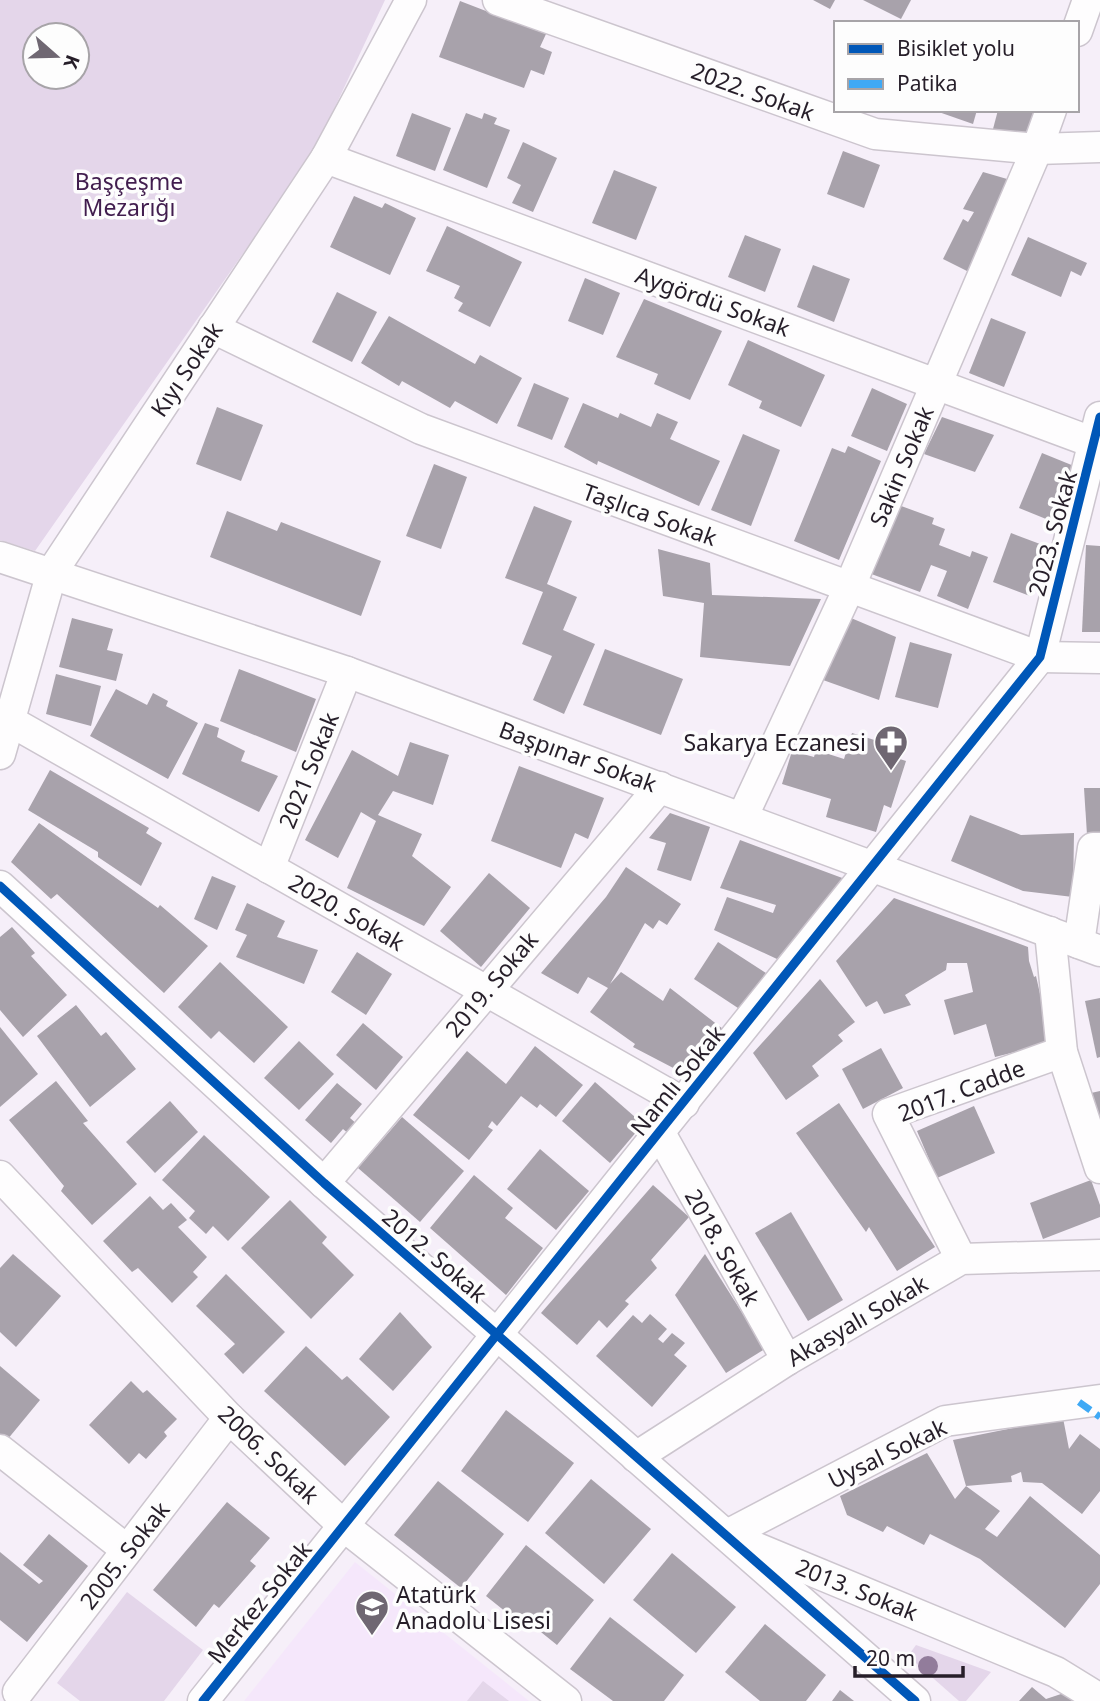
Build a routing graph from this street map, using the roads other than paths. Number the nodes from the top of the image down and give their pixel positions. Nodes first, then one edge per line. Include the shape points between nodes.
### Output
1 (411, 0) edge
2 (498, 0) edge
3 (1088, 0) edge
4 (1079, 25) edge
5 (1050, 112) edge
6 (1100, 147) edge
7 (1037, 149) junction
8 (326, 158) junction
9 (213, 328) junction
10 (937, 383) junction
11 (1098, 435) edge
12 (0, 557) edge
13 (52, 572) junction
14 (849, 588) junction
15 (1040, 657) junction
16 (1100, 658) edge
17 (347, 672) junction
18 (10, 721) junction
19 (0, 754) edge
20 (660, 787) junction
21 (743, 818) junction
22 (1100, 848) edge
23 (873, 866) junction
24 (270, 868) junction
25 (0, 886) edge
26 (1050, 932) junction
27 (1090, 947) edge
28 (485, 991) junction
29 (1062, 1052) junction
30 (684, 1103) junction
31 (660, 1133) junction
32 (1100, 1168) edge
33 (0, 1176) edge
34 (324, 1183) junction
35 (1100, 1255) edge
36 (961, 1259) junction
37 (498, 1335) junction
38 (787, 1360) junction
39 (1093, 1406) edge
40 (229, 1418) junction
41 (0, 1450) edge
42 (636, 1457) junction
43 (345, 1527) junction
44 (727, 1535) joint
45 (127, 1550) junction
46 (16, 1691) edge
47 (1100, 1699) edge
48 (203, 1701) edge
49 (566, 1701) edge
50 (915, 1701) edge

1 - 8 street, Kıyı Sokak
2 - 7 street, 2022. Sokak via 875,134
3 - 4 street
5 - 7 street, Sakin Sokak
6 - 7 street, 2022. Sokak
7 - 10 street, Sakin Sokak
8 - 9 street, Kıyı Sokak
8 - 10 street, Aygördü Sokak
9 - 13 street, Kıyı Sokak
9 - 14 street, Taşlıca Sokak via 421,429
10 - 11 street, Aygördü Sokak
10 - 14 street, Sakin Sokak
11 - 15 street, 2023. Sokak
12 - 13 street, Başpınar Sokak
13 - 17 street, Başpınar Sokak
13 - 18 street, Kıyı Sokak
14 - 15 street, Taşlıca Sokak
14 - 21 street, Sakin Sokak
15 - 16 street, Taşlıca Sokak
15 - 23 street, Namlı Sokak
17 - 20 street, Başpınar Sokak
17 - 24 street, 2021 Sokak
18 - 19 street, Kıyı Sokak
18 - 24 street, 2020. Sokak
20 - 21 street, Başpınar Sokak
20 - 28 street, 2019. Sokak
21 - 23 street, Başpınar Sokak
22 - 27 street via 1093,848
23 - 26 street, Başpınar Sokak
23 - 30 street, Namlı Sokak
24 - 28 street, 2020. Sokak
25 - 34 street, 2012. Sokak
26 - 27 street, Başpınar Sokak
26 - 29 street
28 - 30 street, 2020. Sokak
28 - 34 street, 2019. Sokak
29 - 32 street
29 - 36 street, 2017. Cadde via 888,1114
30 - 31 street, Namlı Sokak
31 - 37 street, Namlı Sokak
31 - 38 street, 2018. Sokak
33 - 40 street, 2006. Sokak
34 - 37 street, 2012. Sokak
35 - 36 street, Akasyalı Sokak
36 - 38 street, Akasyalı Sokak
37 - 42 street, 2012. Sokak
37 - 43 street, Namlı Sokak
38 - 42 street, Akasyalı Sokak
39 - 44 street, Uysal Sokak via 945,1421
40 - 43 street, 2006. Sokak
40 - 45 street, 2005. Sokak
41 - 45 street
42 - 50 street, 2012. Sokak
43 - 48 street, Merkez Sokak
43 - 49 street, 2006. Sokak
44 - 47 street, 2013. Sokak via 1056,1672
45 - 46 street, 2005. Sokak

